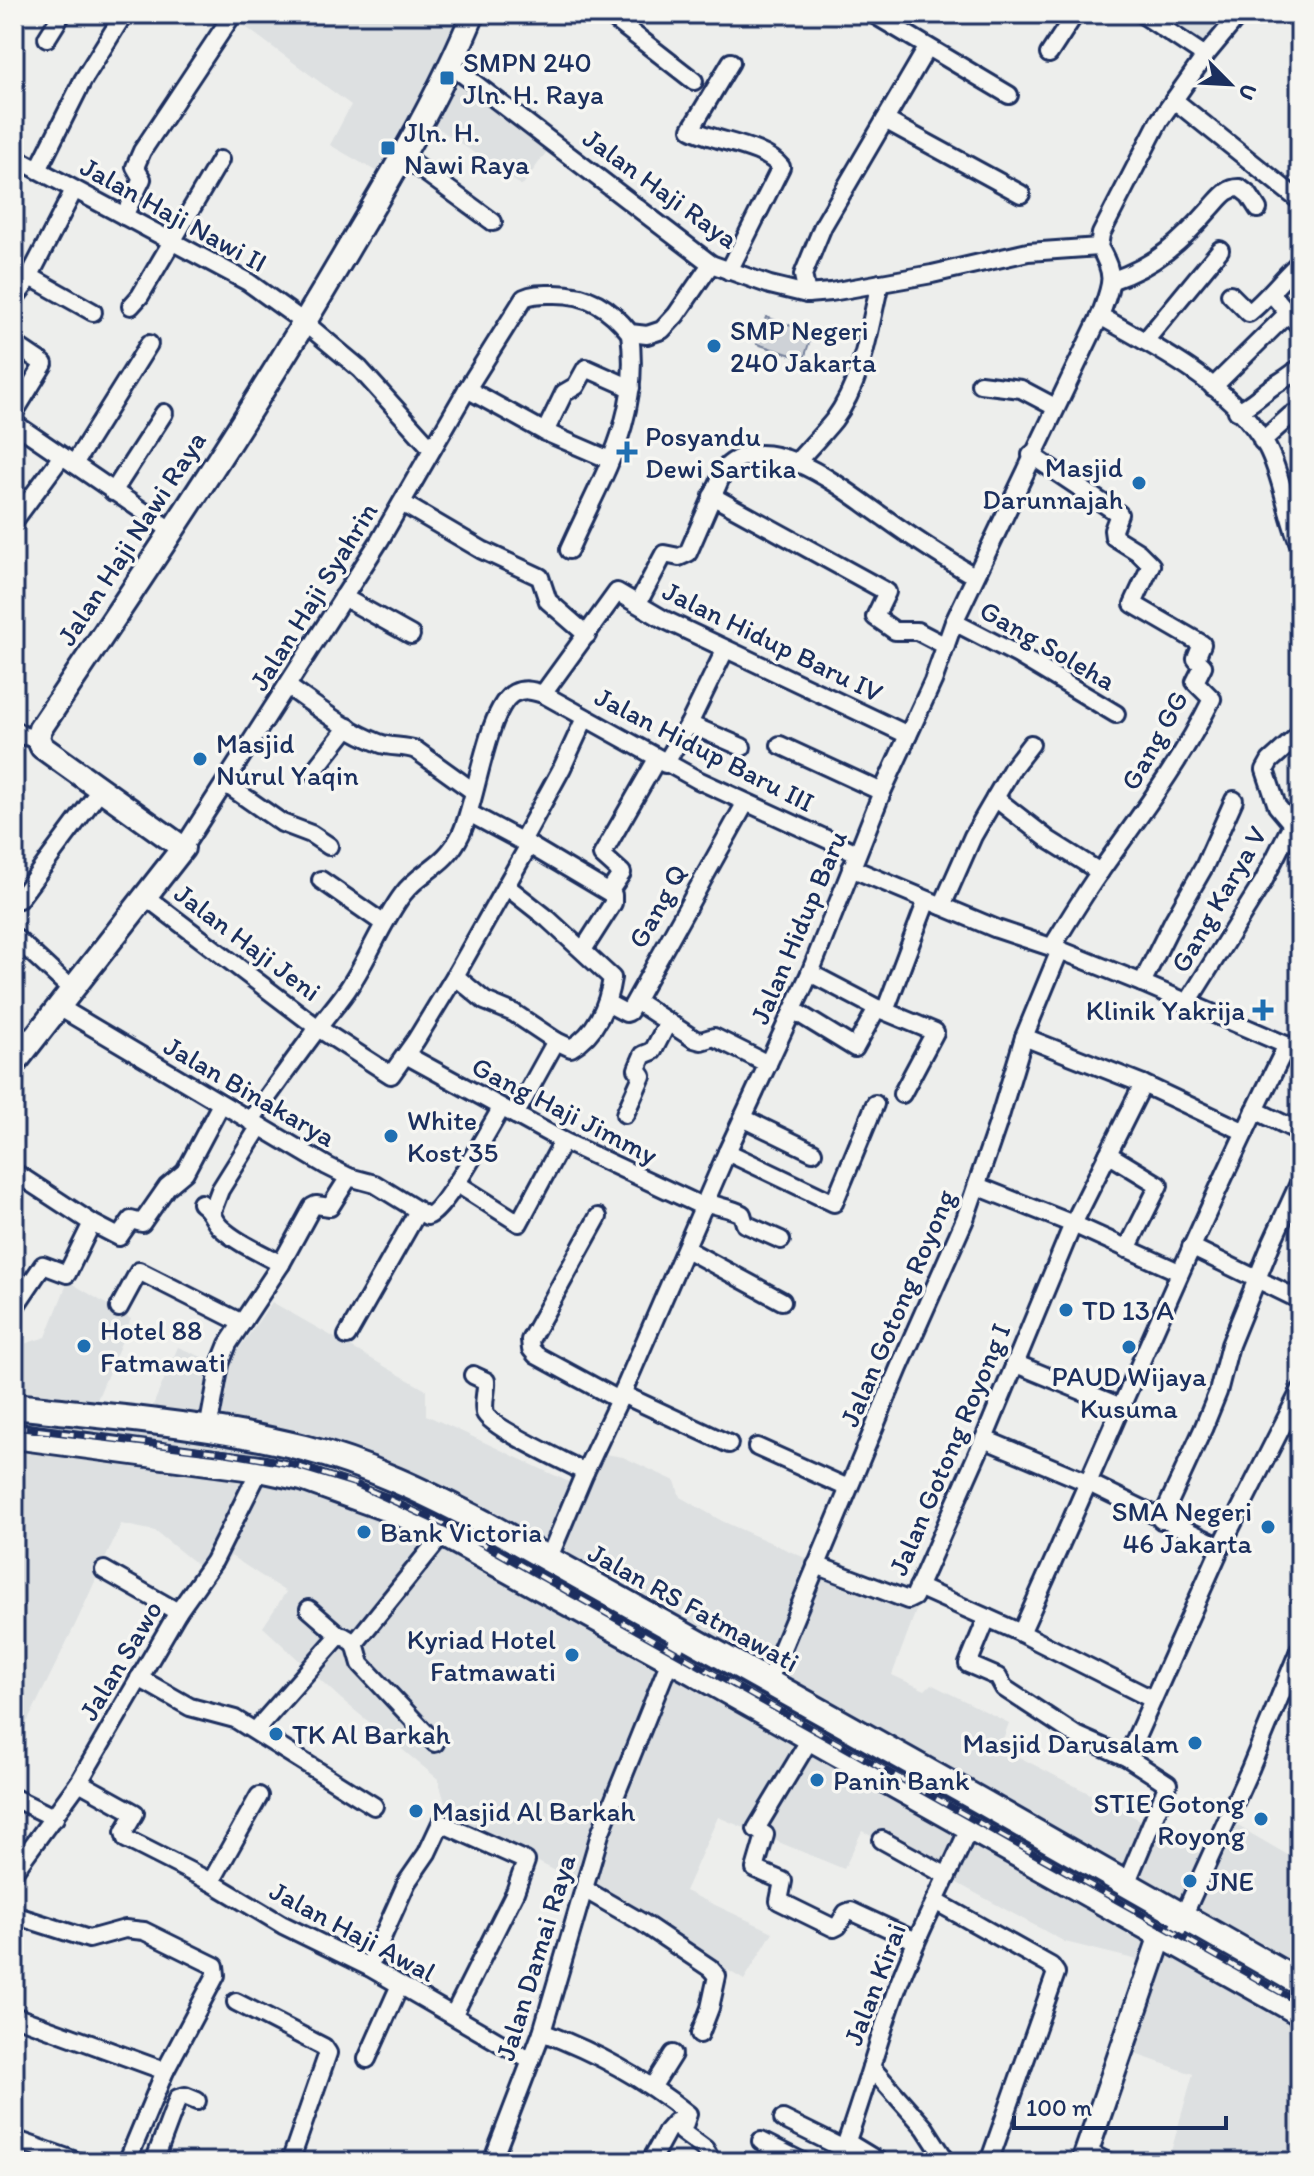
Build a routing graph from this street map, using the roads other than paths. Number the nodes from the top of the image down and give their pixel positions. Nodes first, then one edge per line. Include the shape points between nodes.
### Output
1 (62, 14) edge
2 (124, 14) edge
3 (233, 14) edge
4 (473, 14) edge
5 (608, 14) edge
6 (873, 14) edge
7 (1075, 14) edge
8 (1143, 14) edge
9 (1240, 14) edge
10 (47, 38) dead end
11 (927, 48) junction
12 (1049, 54) dead end
13 (1205, 56) junction
14 (731, 62) dead end
15 (452, 66) junction
16 (694, 81) dead end
17 (1009, 95) dead end
18 (1174, 100) junction
19 (885, 120) junction
20 (403, 156) junction
21 (14, 157) edge
22 (220, 160) dead end
23 (38, 170) junction
24 (74, 190) junction
25 (1021, 194) dead end
26 (1300, 201) edge
27 (1258, 209) dead end
28 (124, 216) junction
29 (493, 222) dead end
30 (171, 241) junction
31 (1099, 247) junction
32 (1220, 250) dead end
33 (1300, 262) edge
34 (711, 264) junction
35 (729, 271) junction
36 (29, 276) junction
37 (1113, 280) junction
38 (880, 283) junction
39 (807, 294) junction
40 (1230, 294) dead end
41 (1272, 294) junction
42 (14, 299) edge
43 (131, 306) dead end
44 (93, 312) dead end
45 (1288, 313) junction
46 (1100, 316) junction
47 (305, 323) junction
48 (1300, 327) edge
49 (630, 333) junction
50 (1145, 341) junction
51 (14, 344) edge
52 (149, 344) dead end
53 (1300, 367) edge
54 (980, 384) dead end
55 (1213, 387) junction
56 (631, 388) junction
57 (467, 389) junction
58 (1055, 407) junction
59 (1237, 411) junction
60 (14, 413) edge
61 (164, 413) dead end
62 (1291, 415) dead end
63 (14, 423) edge
64 (545, 432) junction
65 (1262, 441) junction
66 (432, 449) junction
67 (1031, 455) junction
68 (68, 460) junction
69 (610, 460) junction
70 (796, 463) junction
71 (113, 492) junction
72 (712, 496) junction
73 (402, 503) junction
74 (14, 521) edge
75 (172, 531) junction
76 (1300, 546) edge
77 (569, 550) dead end
78 (974, 576) junction
79 (343, 597) junction
80 (638, 603) junction
81 (954, 622) junction
82 (411, 635) dead end
83 (587, 635) junction
84 (946, 646) junction
85 (725, 650) junction
86 (287, 686) junction
87 (538, 693) junction
88 (1116, 714) dead end
89 (585, 718) junction
90 (689, 724) junction
91 (348, 727) junction
92 (14, 730) edge
93 (1300, 734) edge
94 (908, 735) junction
95 (38, 738) junction
96 (1031, 744) dead end
97 (780, 745) dead end
98 (742, 747) dead end
99 (661, 762) junction
100 (313, 772) dead end
101 (226, 784) junction
102 (100, 790) junction
103 (473, 791) junction
104 (882, 792) junction
105 (995, 798) junction
106 (1234, 800) dead end
107 (745, 804) junction
108 (469, 813) junction
109 (526, 843) junction
110 (329, 846) dead end
111 (183, 848) junction
112 (854, 860) junction
113 (1100, 872) junction
114 (321, 880) dead end
115 (506, 886) junction
116 (609, 892) junction
117 (146, 897) junction
118 (19, 899) dead end
119 (934, 903) junction
120 (383, 923) junction
121 (17, 939) dead end
122 (1056, 948) junction
123 (583, 950) junction
124 (810, 973) junction
125 (455, 976) junction
126 (1142, 983) junction
127 (66, 998) junction
128 (636, 1001) junction
129 (1188, 1002) junction
130 (607, 1003) junction
131 (793, 1010) junction
132 (881, 1010) junction
133 (668, 1022) junction
134 (318, 1028) junction
135 (22, 1037) edge
136 (1024, 1037) junction
137 (556, 1041) junction
138 (1294, 1048) edge
139 (406, 1055) junction
140 (14, 1064) edge
141 (768, 1064) junction
142 (1143, 1084) junction
143 (902, 1094) dead end
144 (221, 1104) junction
145 (875, 1104) dead end
146 (1255, 1110) junction
147 (508, 1112) junction
148 (625, 1114) dead end
149 (743, 1118) junction
150 (255, 1124) junction
151 (1245, 1132) junction
152 (1300, 1132) edge
153 (563, 1141) junction
154 (727, 1152) junction
155 (813, 1152) dead end
156 (1108, 1154) junction
157 (14, 1172) edge
158 (349, 1177) junction
159 (1300, 1181) edge
160 (456, 1183) junction
161 (977, 1186) junction
162 (705, 1204) junction
163 (418, 1211) junction
164 (598, 1217) dead end
165 (92, 1223) junction
166 (1073, 1224) junction
167 (781, 1240) dead end
168 (1191, 1247) junction
169 (686, 1249) junction
170 (1127, 1249) junction
171 (281, 1264) junction
172 (1179, 1272) junction
173 (1256, 1279) junction
174 (1300, 1300) edge
175 (782, 1301) dead end
176 (14, 1307) edge
177 (119, 1308) dead end
178 (242, 1323) junction
179 (347, 1336) dead end
180 (1014, 1363) junction
181 (473, 1375) dead end
182 (1300, 1391) edge
183 (622, 1393) junction
184 (14, 1406) edge
185 (1121, 1407) junction
186 (208, 1430) junction
187 (14, 1436) edge
188 (984, 1439) junction
189 (731, 1440) dead end
190 (757, 1447) dead end
191 (260, 1469) junction
192 (585, 1472) junction
193 (1089, 1483) junction
194 (848, 1488) junction
195 (1161, 1520) junction
196 (443, 1534) junction
197 (1221, 1547) junction
198 (548, 1560) junction
199 (816, 1565) junction
200 (104, 1570) dead end
201 (918, 1587) junction
202 (309, 1609) dead end
203 (178, 1612) junction
204 (987, 1618) junction
205 (681, 1633) junction
206 (1021, 1633) junction
207 (348, 1639) junction
208 (1300, 1648) edge
209 (670, 1659) junction
210 (139, 1678) junction
211 (768, 1682) junction
212 (1293, 1682) edge
213 (1152, 1699) junction
214 (255, 1731) junction
215 (810, 1739) junction
216 (435, 1743) dead end
217 (1128, 1758) junction
218 (79, 1782) junction
219 (259, 1796) dead end
220 (14, 1798) edge
221 (374, 1806) dead end
222 (55, 1818) junction
223 (969, 1828) junction
224 (882, 1840) dead end
225 (14, 1871) edge
226 (947, 1876) junction
227 (211, 1882) junction
228 (1126, 1884) junction
229 (584, 1889) junction
230 (935, 1901) junction
231 (14, 1915) edge
232 (1184, 1916) junction
233 (1167, 1938) junction
234 (916, 1941) junction
235 (369, 1967) junction
236 (1300, 1983) edge
237 (400, 1985) junction
238 (236, 2002) dead end
239 (1300, 2013) edge
240 (454, 2014) junction
241 (14, 2016) edge
242 (542, 2032) junction
243 (700, 2034) dead end
244 (673, 2054) dead end
245 (367, 2059) dead end
246 (531, 2061) junction
247 (871, 2067) junction
248 (165, 2071) junction
249 (653, 2086) junction
250 (197, 2101) dead end
251 (783, 2119) dead end
252 (685, 2120) junction
253 (14, 2139) edge
254 (761, 2141) dead end
255 (843, 2151) edge
256 (1085, 2156) edge
257 (79, 2162) edge
258 (127, 2162) edge
259 (154, 2162) edge
260 (290, 2162) edge
261 (492, 2162) edge
262 (650, 2162) edge
263 (712, 2162) edge
264 (803, 2162) edge
265 (880, 2162) edge
266 (947, 2162) edge
267 (989, 2162) edge
268 (1108, 2162) edge

1 - 10 street
2 - 23 street
3 - 28 street via 142,151 135,167 142,179
4 - 15 street, Jalan Haji Nawi Raya
5 - 16 street
6 - 11 street
7 - 12 street
8 - 13 street
9 - 13 street
11 - 17 street
11 - 19 street
13 - 18 street
14 - 35 street via 691,129 744,147 781,167
15 - 20 street, Jalan Haji Nawi Raya
15 - 34 street, Jalan Haji Raya
18 - 26 street
18 - 31 street via 1129,176
19 - 25 street
19 - 39 street via 811,252 803,275
20 - 29 street
20 - 47 street, Jalan Haji Nawi Raya
21 - 23 street, Jalan Haji Nawi II
22 - 30 street
23 - 24 street, Jalan Haji Nawi II
24 - 28 street, Jalan Haji Nawi II
24 - 36 street
27 - 37 street via 1240,188 1228,190 1166,254
28 - 30 street, Jalan Haji Nawi II
30 - 43 street
30 - 47 street, Jalan Haji Nawi II via 248,282
31 - 37 street
31 - 38 street, Jalan Haji Raya via 1028,252
32 - 50 street
33 - 41 street
34 - 35 street, Jalan Haji Raya
34 - 49 street via 662,330
35 - 39 street, Jalan Haji Raya
36 - 42 street
36 - 44 street
37 - 46 street, Jalan Hidup Baru
38 - 39 street, Jalan Haji Raya
38 - 70 street via 851,389 835,419
40 - 41 street via 1249,313
41 - 45 street
45 - 48 street
45 - 55 street
46 - 50 street
46 - 58 street, Jalan Hidup Baru
47 - 66 street via 360,369
47 - 75 street, Jalan Haji Nawi Raya
49 - 56 street
49 - 57 street, Jalan Haji Syahrin via 612,312 586,297 529,295 518,304
50 - 55 street
51 - 60 street via 43,366
52 - 68 street
53 - 59 street
54 - 58 street via 1021,389
55 - 59 street
56 - 64 street via 586,368 576,386 562,395
56 - 69 street via 624,427
57 - 64 street
57 - 66 street, Jalan Haji Syahrin
58 - 67 street, Jalan Hidup Baru
59 - 65 street
61 - 71 street
62 - 65 street
63 - 68 street
64 - 69 street
65 - 76 street
66 - 73 street, Jalan Haji Syahrin
67 - 78 street, Jalan Hidup Baru
67 - 113 street, Gang GG via 1119,514 1114,537 1151,565 1133,604 1202,644 1196,659 1203,666 1195,682 1212,699 1175,765
68 - 71 street
68 - 74 street
69 - 77 street
70 - 72 street via 761,455 732,461
70 - 78 street via 824,474
71 - 75 street
72 - 80 street via 688,553 664,554
72 - 84 street via 887,592 877,621 895,631 914,630
73 - 79 street, Jalan Haji Syahrin
73 - 83 street via 540,577 548,601
75 - 95 street, Jalan Haji Nawi Raya
78 - 81 street, Jalan Hidup Baru
79 - 82 street
79 - 86 street, Jalan Haji Syahrin
80 - 83 street, Jalan Hidup Baru IV via 617,592
80 - 85 street, Jalan Hidup Baru IV
81 - 84 street, Jalan Hidup Baru
81 - 88 street, Gang Soleha
83 - 87 street
84 - 94 street, Jalan Hidup Baru
85 - 90 street
85 - 94 street, Jalan Hidup Baru IV
86 - 91 street
86 - 101 street, Jalan Haji Syahrin
87 - 89 street, Jalan Hidup Baru III
87 - 103 street via 526,689 503,705
89 - 99 street, Jalan Hidup Baru III
89 - 109 street
90 - 98 street
90 - 99 street
91 - 100 street
91 - 103 street via 383,744 416,750
92 - 95 street
93 - 129 street, Gang Karya V via 1265,770 1277,806 1291,822 1263,882
94 - 104 street, Jalan Hidup Baru
95 - 102 street via 42,747
96 - 105 street
97 - 104 street
99 - 107 street, Jalan Hidup Baru III
99 - 116 street via 602,855 622,873
101 - 110 street via 282,823
101 - 111 street, Jalan Haji Syahrin
102 - 111 street
102 - 118 street
103 - 108 street
104 - 112 street, Jalan Hidup Baru
105 - 113 street
105 - 119 street
106 - 126 street
107 - 112 street, Jalan Hidup Baru III
107 - 128 street, Gang Q
108 - 109 street
108 - 120 street via 453,848 408,888
109 - 115 street
109 - 116 street
111 - 117 street
112 - 119 street, Jalan Hidup Baru III
112 - 124 street, Jalan Hidup Baru
113 - 122 street, Jalan Gotong Royong
114 - 120 street
115 - 123 street
115 - 125 street
116 - 123 street via 613,903
117 - 127 street
117 - 134 street, Jalan Haji Jeni
119 - 122 street, Jalan Hidup Baru III
119 - 132 street
120 - 134 street via 356,977
121 - 127 street, Jalan Binakarya
122 - 126 street, Jalan Hidup Baru III
122 - 136 street, Jalan Gotong Royong
123 - 130 street via 612,978
124 - 131 street, Jalan Hidup Baru
124 - 132 street
125 - 137 street via 485,1001
125 - 139 street
126 - 129 street, Jalan Hidup Baru III
127 - 135 street
127 - 144 street, Jalan Binakarya
128 - 130 street via 628,1013
128 - 133 street
129 - 138 street, Jalan Hidup Baru III
130 - 137 street via 575,1047
131 - 132 street via 855,1048
131 - 141 street, Jalan Hidup Baru
132 - 143 street via 935,1032
133 - 141 street via 694,1039 714,1037
133 - 148 street via 653,1051 643,1055 637,1069 642,1076
134 - 139 street, Jalan Haji Jeni via 391,1075
134 - 150 street
135 - 140 street
136 - 142 street
136 - 161 street, Jalan Gotong Royong
137 - 147 street
138 - 146 street
139 - 147 street, Gang Haji Jimmy
141 - 149 street, Jalan Hidup Baru
142 - 151 street
142 - 156 street, Jalan Gotong Royong I
144 - 150 street, Jalan Binakarya
144 - 165 street via 185,1172 167,1187 142,1223 131,1220 118,1238
145 - 154 street via 834,1203
146 - 151 street
146 - 152 street
147 - 153 street, Gang Haji Jimmy
147 - 160 street
149 - 154 street, Jalan Hidup Baru
149 - 155 street
150 - 158 street, Jalan Binakarya
150 - 171 street via 206,1207 228,1234
151 - 168 street
153 - 160 street via 519,1223
153 - 162 street, Gang Haji Jimmy
154 - 162 street, Jalan Hidup Baru
156 - 166 street, Jalan Gotong Royong I
156 - 170 street via 1159,1185
157 - 165 street
158 - 163 street, Jalan Binakarya via 375,1184
158 - 171 street via 330,1207 312,1207
159 - 173 street
160 - 163 street via 434,1214
161 - 166 street
161 - 194 street, Jalan Gotong Royong
162 - 167 street, Gang Haji Jimmy via 737,1211 745,1224
162 - 169 street, Jalan Hidup Baru
163 - 179 street
164 - 183 street via 530,1345 536,1355
165 - 176 street via 67,1274 43,1265
166 - 170 street
166 - 180 street, Jalan Gotong Royong I
168 - 172 street
168 - 173 street
169 - 175 street
169 - 183 street, Jalan Hidup Baru
170 - 172 street
171 - 178 street
172 - 185 street
173 - 174 street
173 - 195 street via 1218,1392
177 - 178 street via 139,1271
178 - 186 street via 220,1364
180 - 185 street
180 - 188 street, Jalan Gotong Royong I
181 - 192 street via 486,1381 485,1412 490,1420
182 - 197 street
183 - 189 street
183 - 192 street, Jalan Hidup Baru
184 - 186 main road, Jalan RS Fatmawati
185 - 193 street
186 - 198 main road, Jalan RS Fatmawati via 345,1460 452,1506
187 - 191 main road, Jalan RS Fatmawati
188 - 193 street
188 - 201 street, Jalan Gotong Royong I
190 - 194 street
191 - 196 main road, Jalan RS Fatmawati via 360,1497
191 - 203 street, Jalan Sawo via 214,1561
192 - 198 street, Jalan Hidup Baru
193 - 195 street
193 - 206 street
194 - 199 street, Jalan Gotong Royong
195 - 197 street
196 - 207 street
196 - 209 main road, Jalan RS Fatmawati
197 - 213 street
198 - 205 main road, Jalan RS Fatmawati
199 - 201 street, Jalan Gotong Royong I via 908,1600
199 - 211 street, Jalan Gotong Royong
200 - 203 street
201 - 204 street
202 - 207 street
203 - 210 street, Jalan Sawo
204 - 206 street
204 - 217 street via 968,1664 998,1677 1004,1688 1074,1734
205 - 209 street, Jalan Damai Raya
205 - 211 main road, Jalan RS Fatmawati
206 - 213 street
207 - 214 street
207 - 216 street via 361,1664
208 - 212 street
209 - 215 main road, Jalan RS Fatmawati
209 - 229 street, Jalan Damai Raya via 600,1834
210 - 214 street via 190,1707 235,1719
210 - 218 street, Jalan Sawo
211 - 228 main road, Jalan RS Fatmawati
212 - 232 street
213 - 217 street
214 - 221 street
215 - 223 main road, Jalan RS Fatmawati
215 - 234 street via 756,1829 765,1835 755,1869 783,1881 779,1901 834,1928 849,1911
217 - 228 street via 1168,1784
218 - 222 street, Jalan Sawo
218 - 227 street, Jalan Haji Awal via 135,1813 124,1836
219 - 227 street
220 - 222 street
222 - 225 street, Jalan Sawo
223 - 226 street, Jalan Kirai
223 - 233 main road, Jalan RS Fatmawati
224 - 226 street
226 - 230 street, Jalan Kirai
227 - 235 street, Jalan Haji Awal
228 - 232 main road, Jalan RS Fatmawati
229 - 242 street, Jalan Damai Raya
229 - 243 street via 717,1976
230 - 234 street, Jalan Kirai
230 - 267 street via 1056,1973
231 - 248 street via 89,1939 125,1929 144,1931 215,1966 216,1975
232 - 233 street
232 - 236 main road, Jalan RS Fatmawati
233 - 239 main road, Jalan RS Fatmawati
233 - 256 street
234 - 247 street, Jalan Kirai
235 - 237 street, Jalan Haji Awal
235 - 240 street via 407,1882 441,1823 526,1861
237 - 240 street, Jalan Haji Awal
237 - 245 street
238 - 260 street via 328,2053
240 - 246 street, Jalan Haji Awal
241 - 248 street
242 - 246 street, Jalan Damai Raya
242 - 249 street via 587,2049
244 - 249 street
246 - 261 street, Jalan Damai Raya
247 - 255 street, Jalan Kirai
247 - 266 street via 925,2128
248 - 258 street
249 - 252 street
250 - 259 street via 178,2098
251 - 255 street
252 - 262 street via 667,2131
252 - 263 street via 682,2132 705,2149
253 - 257 street
254 - 264 street
255 - 265 street
256 - 268 street

